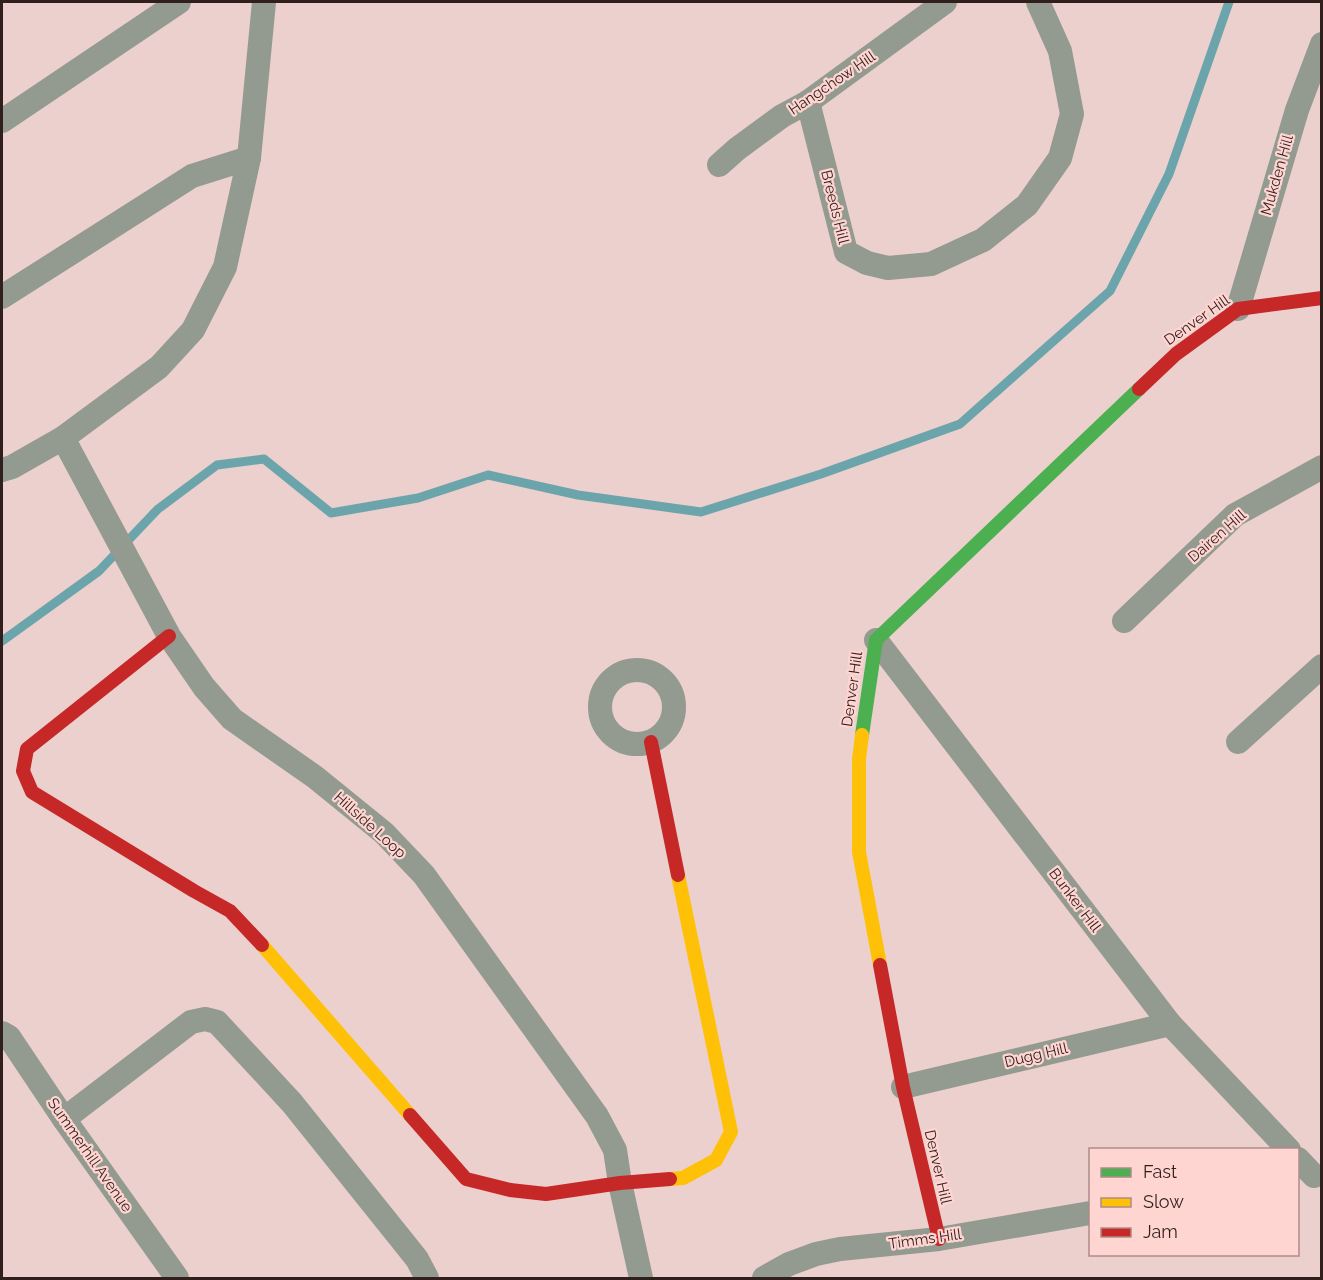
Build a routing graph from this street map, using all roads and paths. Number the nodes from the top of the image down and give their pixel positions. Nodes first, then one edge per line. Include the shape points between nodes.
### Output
1 (179, 2) edge
2 (264, 2) edge
3 (945, 2) edge
4 (1038, 2) edge
5 (1322, 44) edge
6 (808, 102) junction
7 (2, 121) edge
8 (249, 158) junction
9 (719, 165) dead end
10 (2, 297) edge
11 (1322, 298) edge
12 (1238, 309) junction
13 (63, 438) junction
14 (1322, 467) edge
15 (2, 470) edge
16 (1124, 621) dead end
17 (169, 636) junction
18 (876, 640) junction
19 (1322, 666) edge
20 (651, 742) dead end
21 (1238, 742) dead end
22 (1170, 1024) junction
23 (2, 1033) edge
24 (903, 1087) junction
25 (64, 1119) junction
26 (1288, 1148) edge
27 (620, 1183) junction
28 (1089, 1213) edge
29 (939, 1239) junction
30 (177, 1278) edge
31 (427, 1278) edge
32 (641, 1278) edge
33 (764, 1278) edge

1 - 7 street
2 - 8 street
3 - 6 street, Hangchow Hill
4 - 6 street, Breeds Hill via 1060,51 1072,114 1060,158 1027,205 983,240 931,264 888,267 867,263 846,252
5 - 12 street, Mukden Hill via 1297,110
6 - 9 street, Hangchow Hill via 782,116
8 - 10 street via 192,176
8 - 13 street via 225,267 193,330 159,367
11 - 12 street, Denver Hill
12 - 18 street, Denver Hill via 1176,354
13 - 15 street
13 - 17 street, Hillside Loop
14 - 16 street, Dairen Hill via 1235,515
17 - 27 street, Hillside Loop via 232,719 315,777 384,833 424,875 597,1116 615,1150
17 - 27 street via 27,749 23,771 32,792 230,911 466,1179 546,1194
18 - 22 street, Bunker Hill
18 - 24 street, Denver Hill via 859,759 859,852
19 - 21 street
20 - 27 street via 731,1132 716,1160 683,1178
22 - 24 street, Dugg Hill
22 - 26 street, Bunker Hill
23 - 25 street, Summerhill Avenue via 9,1037
24 - 29 street, Denver Hill
25 - 30 street, Summerhill Avenue
25 - 31 street via 190,1022 217,1022 291,1103 417,1259
27 - 32 street, Hillside Loop
28 - 29 street, Timms Hill
29 - 33 street, Timms Hill via 816,1254

